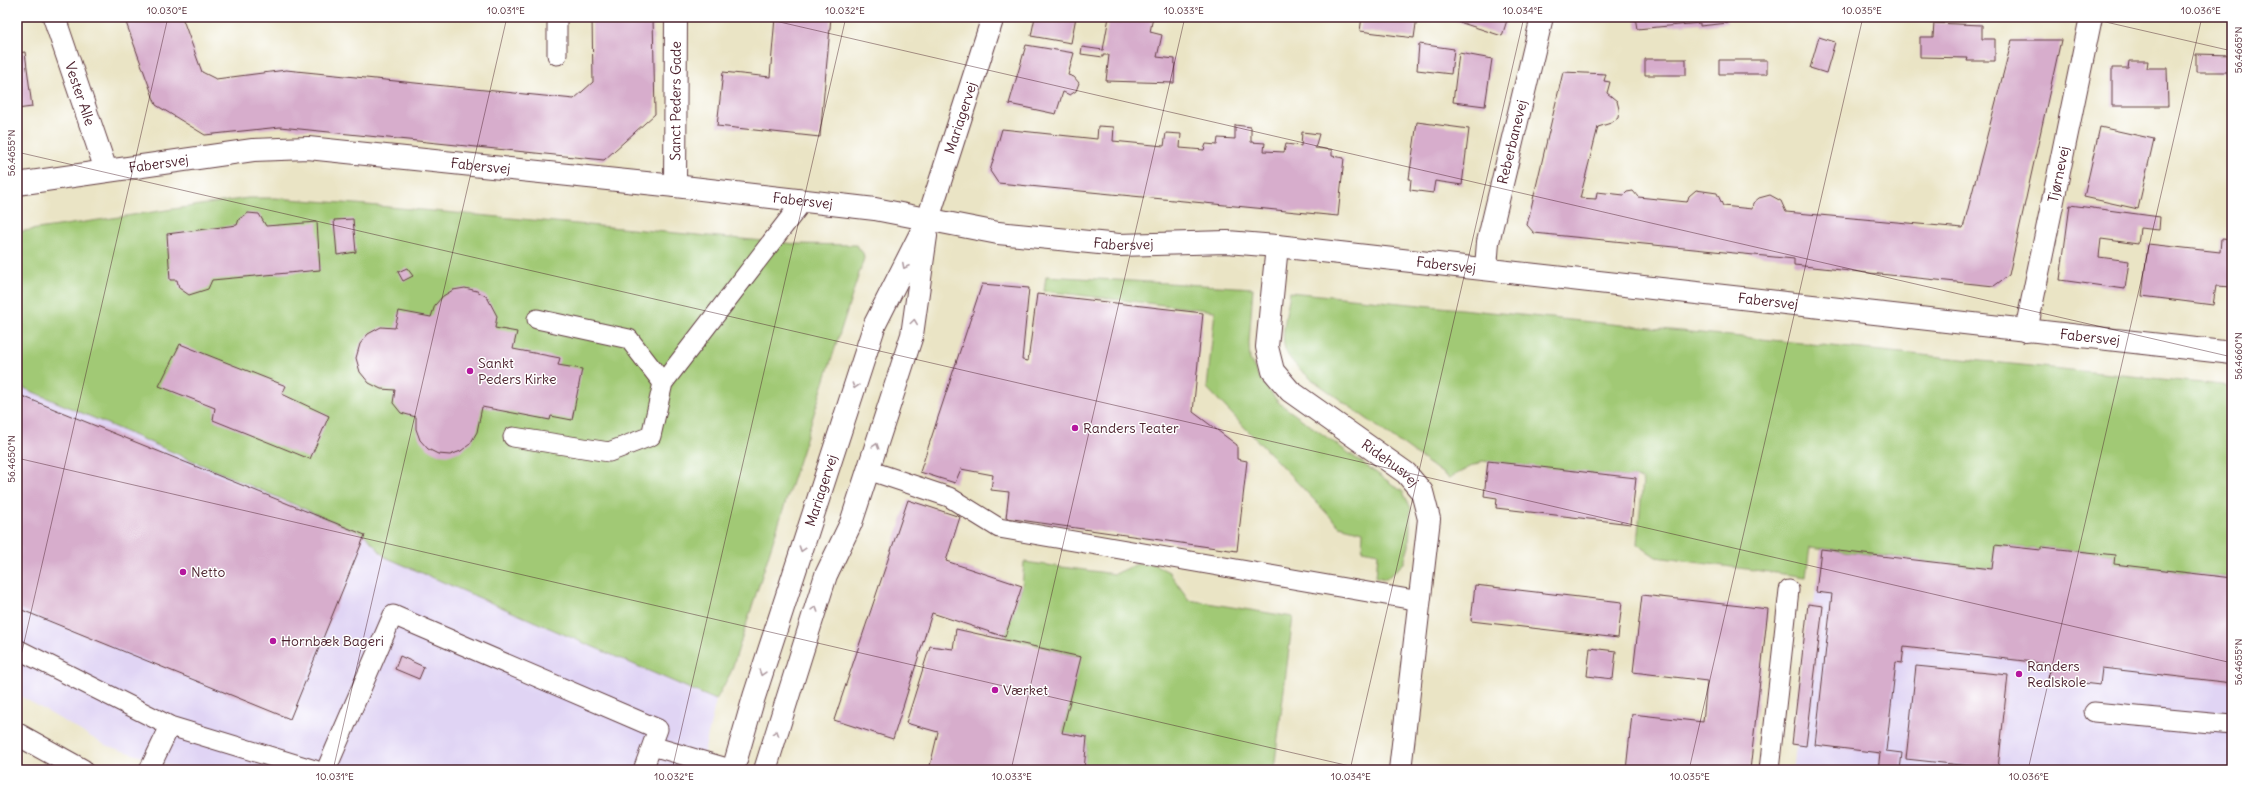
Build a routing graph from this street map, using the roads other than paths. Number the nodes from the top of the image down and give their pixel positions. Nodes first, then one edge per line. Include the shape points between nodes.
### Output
1 (54, 17) edge
2 (557, 17) edge
3 (676, 17) edge
4 (993, 17) edge
5 (1542, 17) edge
6 (2091, 17) edge
7 (557, 55) dead end
8 (106, 170) junction
9 (17, 184) edge
10 (675, 186) junction
11 (803, 201) junction
12 (928, 219) junction
13 (1277, 246) junction
14 (1486, 268) junction
15 (537, 319) dead end
16 (2026, 331) junction
17 (2232, 353) edge
18 (662, 383) junction
19 (513, 437) dead end
20 (868, 470) junction
21 (1789, 590) dead end
22 (1420, 601) junction
23 (17, 649) edge
24 (2094, 712) dead end
25 (2232, 725) edge
26 (170, 726) junction
27 (17, 734) edge
28 (652, 746) junction
29 (82, 770) edge
30 (149, 770) edge
31 (315, 770) edge
32 (326, 770) edge
33 (643, 770) edge
34 (733, 770) edge
35 (764, 770) edge
36 (1400, 770) edge
37 (1769, 770) edge

1 - 8 street, Vester Alle
2 - 7 lane
3 - 10 street, Sanct Peders Gade
4 - 12 street, Mariagervej
5 - 14 street, Reberbanevej via 1488,242
6 - 16 street, Tjørnevej
8 - 9 street, Fabersvej
8 - 10 street, Fabersvej via 252,150 308,148
10 - 11 street, Fabersvej
11 - 12 street, Fabersvej via 875,209
11 - 18 lane
12 - 13 street, Fabersvej via 998,233 1119,245 1228,242
20 -> 12 street, Mariagervej via 912,335
12 -> 34 street, Mariagervej via 875,324 754,697
13 - 14 street, Fabersvej
13 - 22 street, Ridehusvej via 1267,347 1273,370 1290,392 1406,473 1422,492 1429,519
14 - 16 street, Fabersvej
15 - 18 lane via 629,339
16 - 17 street, Fabersvej
18 - 19 lane via 651,436 609,452
20 - 22 lane via 949,497 999,528
35 -> 20 street, Mariagervej via 826,575 851,523
21 - 37 lane
22 - 36 street, Ridehusvej
23 - 26 lane
24 - 25 lane
26 - 30 lane
26 - 31 lane
27 - 29 street
28 - 32 lane via 658,729 393,615
28 - 33 lane
28 - 34 lane

